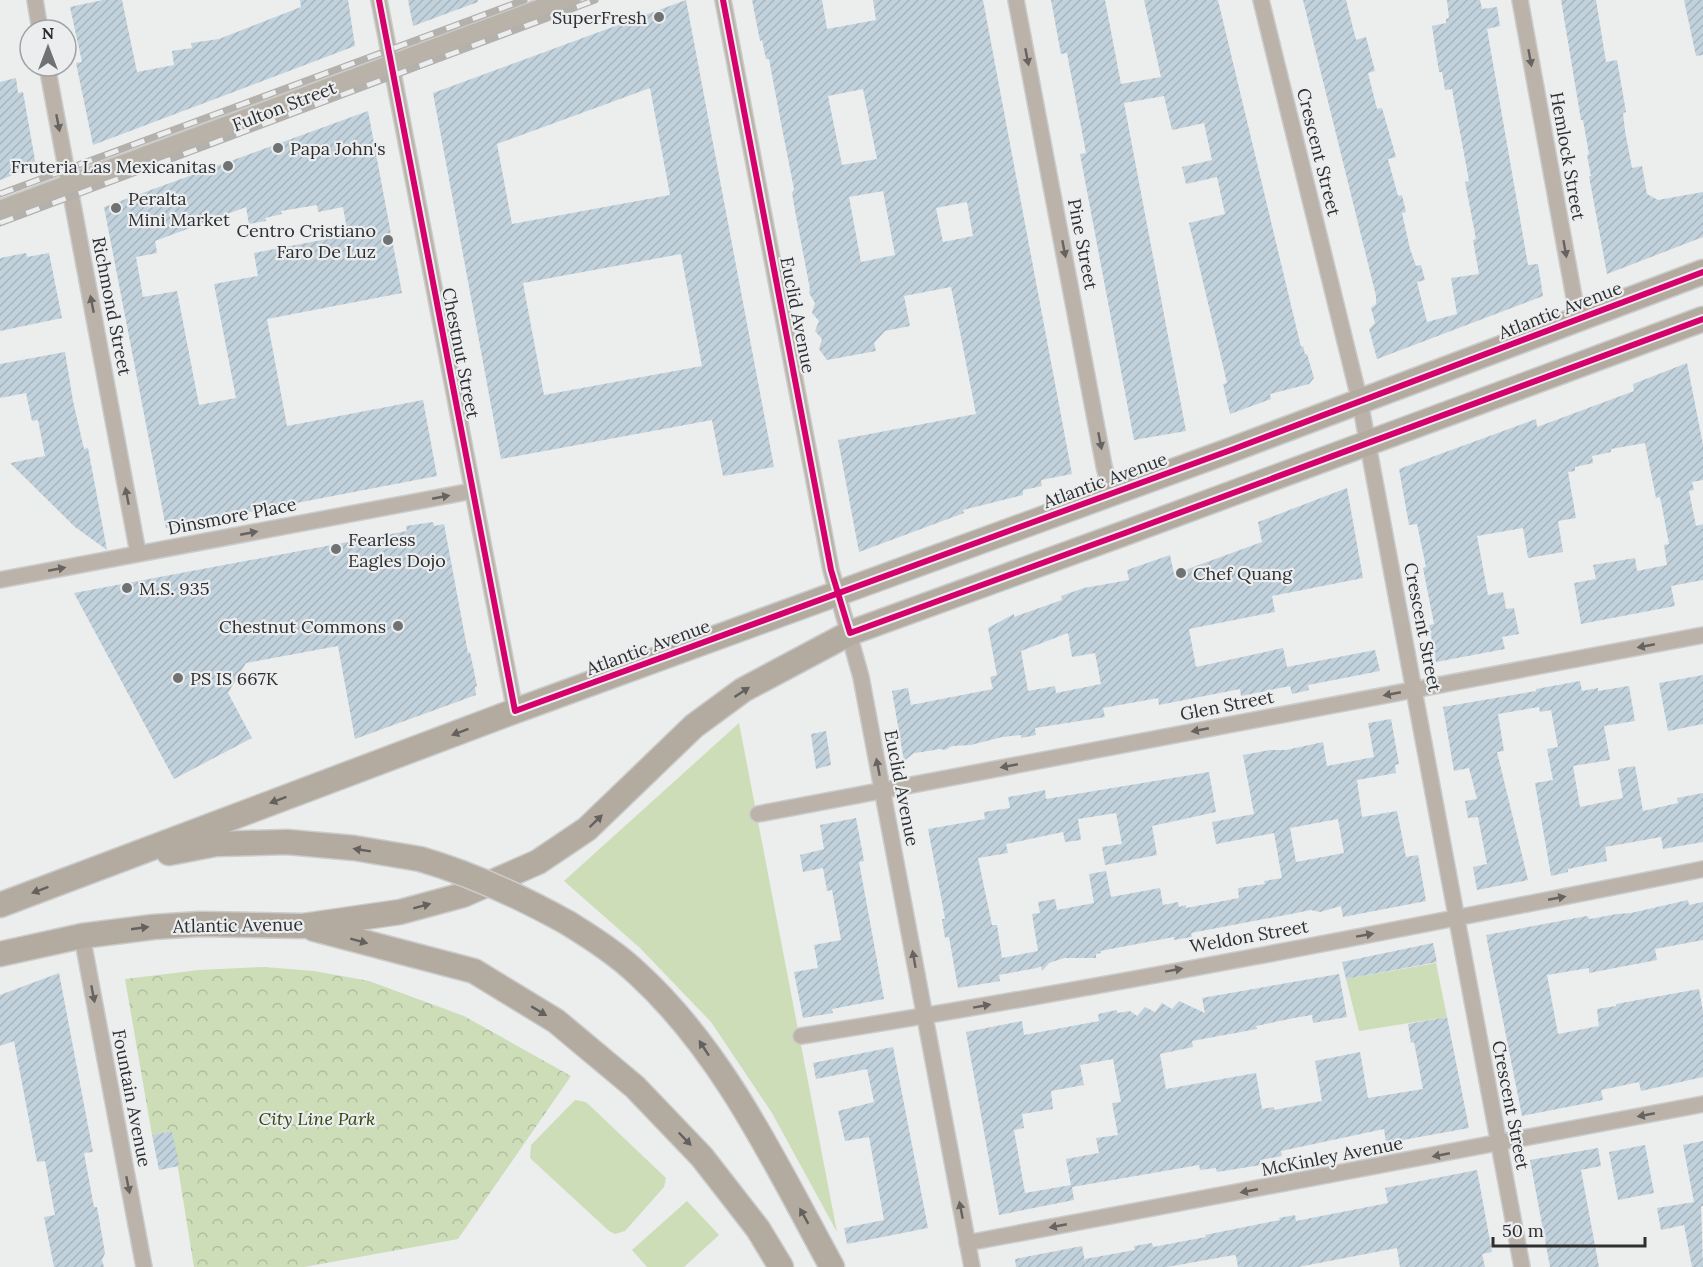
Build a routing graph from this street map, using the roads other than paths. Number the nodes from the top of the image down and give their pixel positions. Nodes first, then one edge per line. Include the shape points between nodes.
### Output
1 (34, 0) edge
2 (378, 0) edge
3 (568, 0) edge
4 (723, 0) edge
5 (1016, 0) edge
6 (1261, 0) edge
7 (1520, 0) edge
8 (38, 18) edge
9 (391, 66) junction
10 (49, 78) edge
11 (70, 186) junction
12 (0, 212) edge
13 (1703, 272) edge
14 (1578, 319) junction
15 (1703, 319) edge
16 (1360, 402) junction
17 (1368, 443) junction
18 (472, 491) junction
19 (1111, 494) junction
20 (138, 553) junction
21 (0, 580) edge
22 (838, 594) junction
23 (850, 633) junction
24 (1703, 635) edge
25 (1415, 689) junction
26 (515, 711) junction
27 (883, 791) junction
28 (758, 814) dead end
29 (104, 866) junction
30 (1703, 869) edge
31 (0, 905) edge
32 (1456, 918) junction
33 (303, 926) junction
34 (82, 936) junction
35 (0, 954) edge
36 (924, 1016) junction
37 (801, 1036) dead end
38 (1703, 1104) edge
39 (1498, 1144) junction
40 (967, 1243) junction
41 (144, 1267) edge
42 (781, 1267) edge
43 (832, 1267) edge
44 (972, 1267) edge
45 (1522, 1267) edge

1 - 8 street
2 - 9 street, Chestnut Street
3 - 9 street, Fulton Street
4 - 22 street, Euclid Avenue
5 -> 19 street, Pine Street
6 - 16 street, Crescent Street
7 -> 14 street, Hemlock Street
9 - 11 street, Fulton Street
9 - 18 street, Chestnut Street
10 -> 11 street, Richmond Street
11 - 12 street, Fulton Street
20 -> 11 street, Richmond Street
13 - 14 main road, Atlantic Avenue
14 - 16 main road, Atlantic Avenue
15 - 17 main road, Atlantic Avenue
16 - 17 street, Crescent Street
16 - 19 main road, Atlantic Avenue
17 - 23 main road, Atlantic Avenue
17 - 25 street, Crescent Street
20 -> 18 street, Dinsmore Place
18 - 26 street, Chestnut Street
19 - 22 main road, Atlantic Avenue
21 -> 20 street, Dinsmore Place
22 - 23 street, Euclid Avenue
22 - 26 main road, Atlantic Avenue
27 -> 23 street, Euclid Avenue
33 -> 23 main road, Atlantic Avenue via 400,912 442,901 538,862 587,829 694,726 743,690
24 -> 25 street, Glen Street
25 -> 27 street, Glen Street
25 - 32 street, Crescent Street
26 -> 29 main road, Atlantic Avenue
27 - 28 street, Glen Street
36 -> 27 street, Euclid Avenue
29 -> 31 main road, Atlantic Avenue
43 -> 29 main road, bridge via 756,1127 696,1036 606,946 525,899 420,859 286,842 216,844
32 -> 30 street, Weldon Street
36 -> 32 street, Weldon Street
32 - 39 street, Crescent Street
34 -> 33 main road, Atlantic Avenue via 200,924
33 -> 42 main road via 474,971 556,1021 635,1087 702,1157 758,1229
34 - 35 main road, Atlantic Avenue
34 -> 41 street, Fountain Avenue
36 - 37 street, Weldon Street
40 -> 36 street, Euclid Avenue
38 -> 39 street, McKinley Avenue
39 -> 40 street, McKinley Avenue
39 - 45 street, Crescent Street
40 - 44 street, Euclid Avenue

